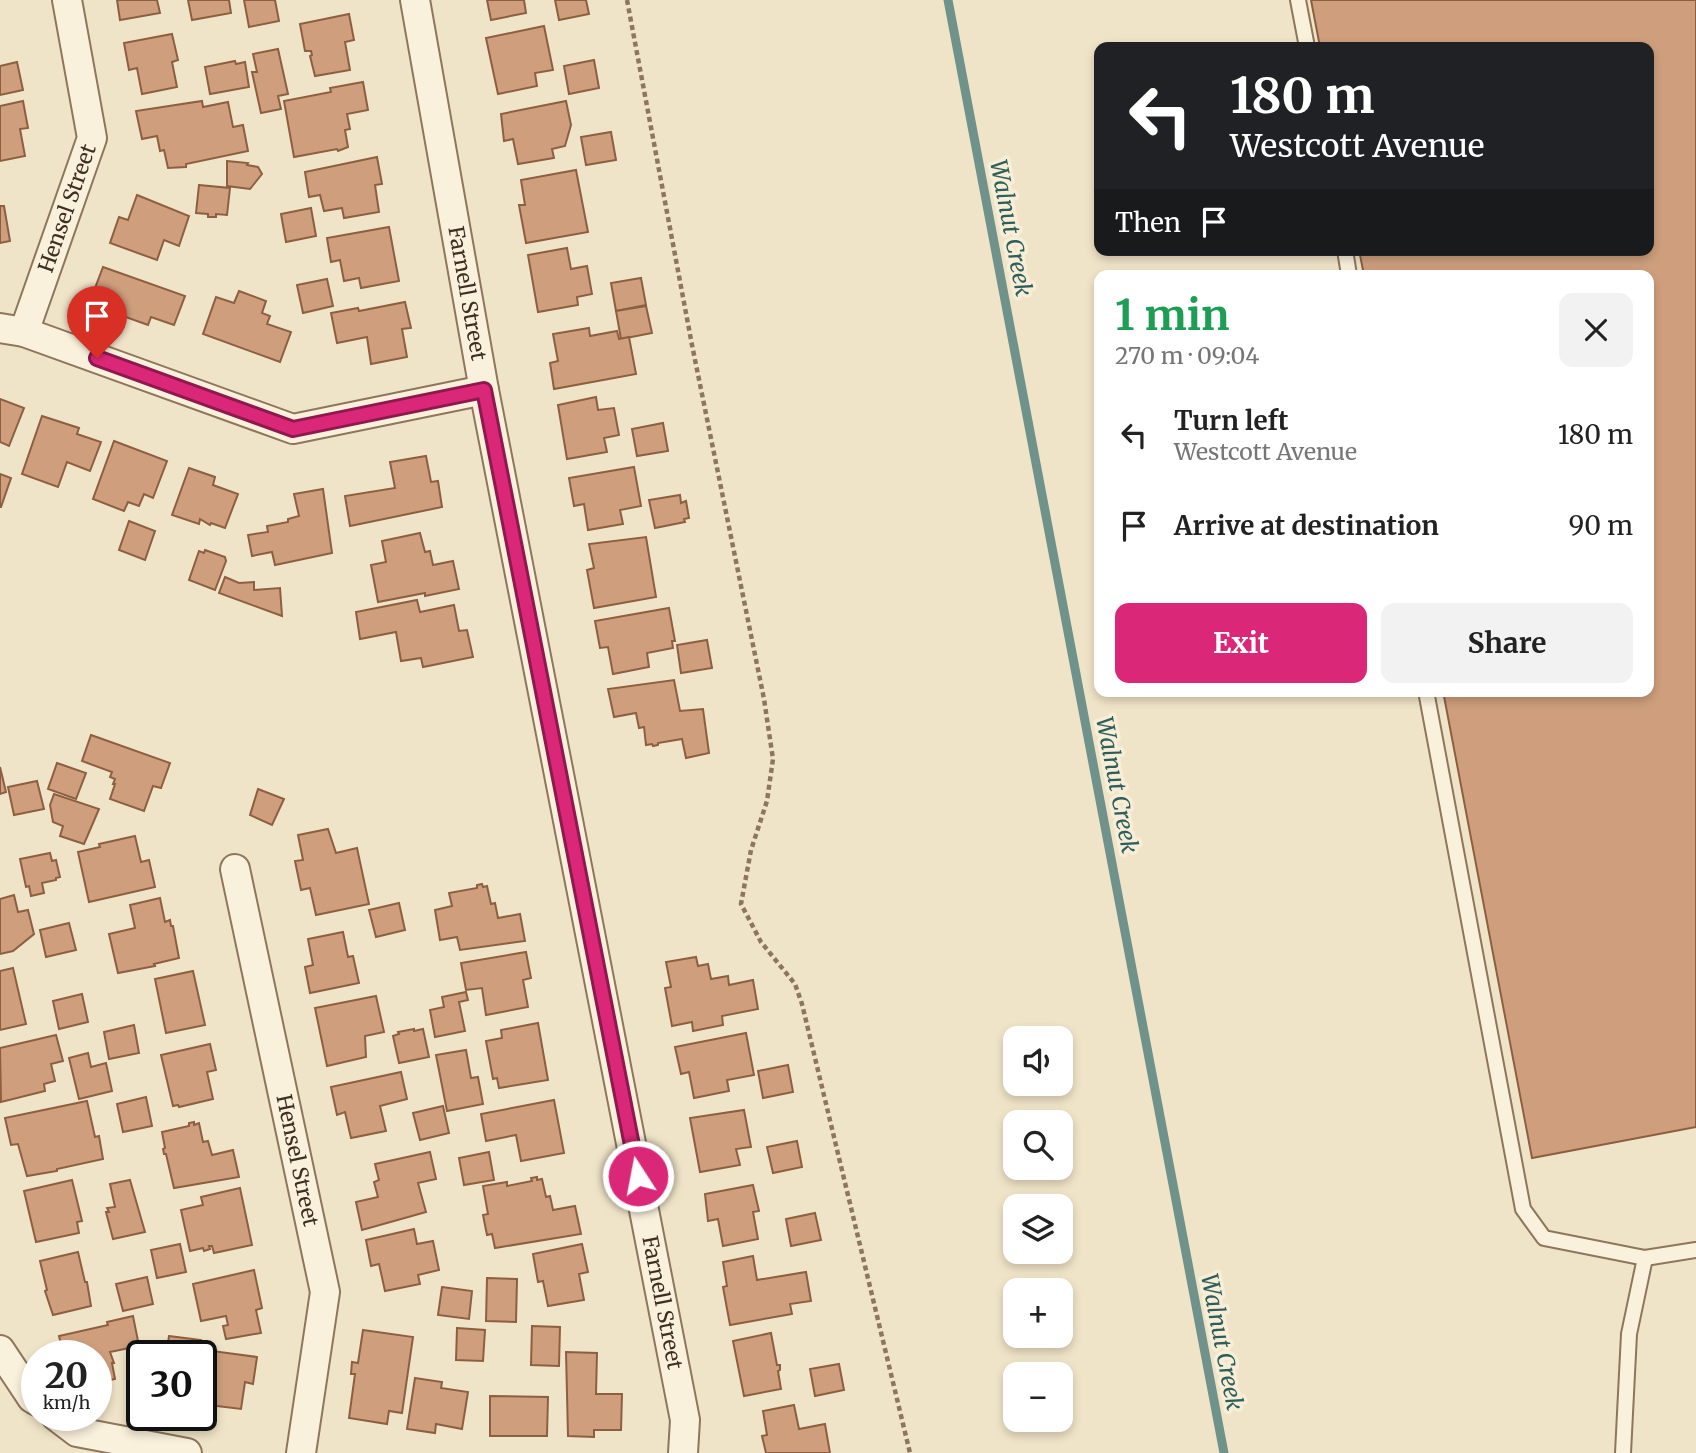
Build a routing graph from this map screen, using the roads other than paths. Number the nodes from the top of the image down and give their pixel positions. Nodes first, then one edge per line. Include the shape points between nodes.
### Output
1 (67, 0) edge
2 (415, 0) edge
3 (1298, 0) edge
4 (1306, 42) edge
5 (12, 330) edge
6 (484, 390) junction
7 (1427, 697) edge
8 (235, 869) dead end
9 (1696, 1251) edge
10 (1645, 1258) junction
11 (0, 1350) edge
12 (21, 1381) edge
13 (76, 1431) edge
14 (187, 1453) edge
15 (301, 1453) edge
16 (683, 1453) edge
17 (1623, 1453) edge

1 - 5 street, Hensel Street via 92,138
2 - 6 street, Farnell Street
3 - 4 lane
5 - 6 street via 293,429
6 - 16 street, Farnell Street via 685,1420
7 - 10 lane via 1523,1209 1544,1238
8 - 15 street, Hensel Street via 325,1292
9 - 10 lane
10 - 17 lane via 1629,1334
11 - 12 street
13 - 14 street

